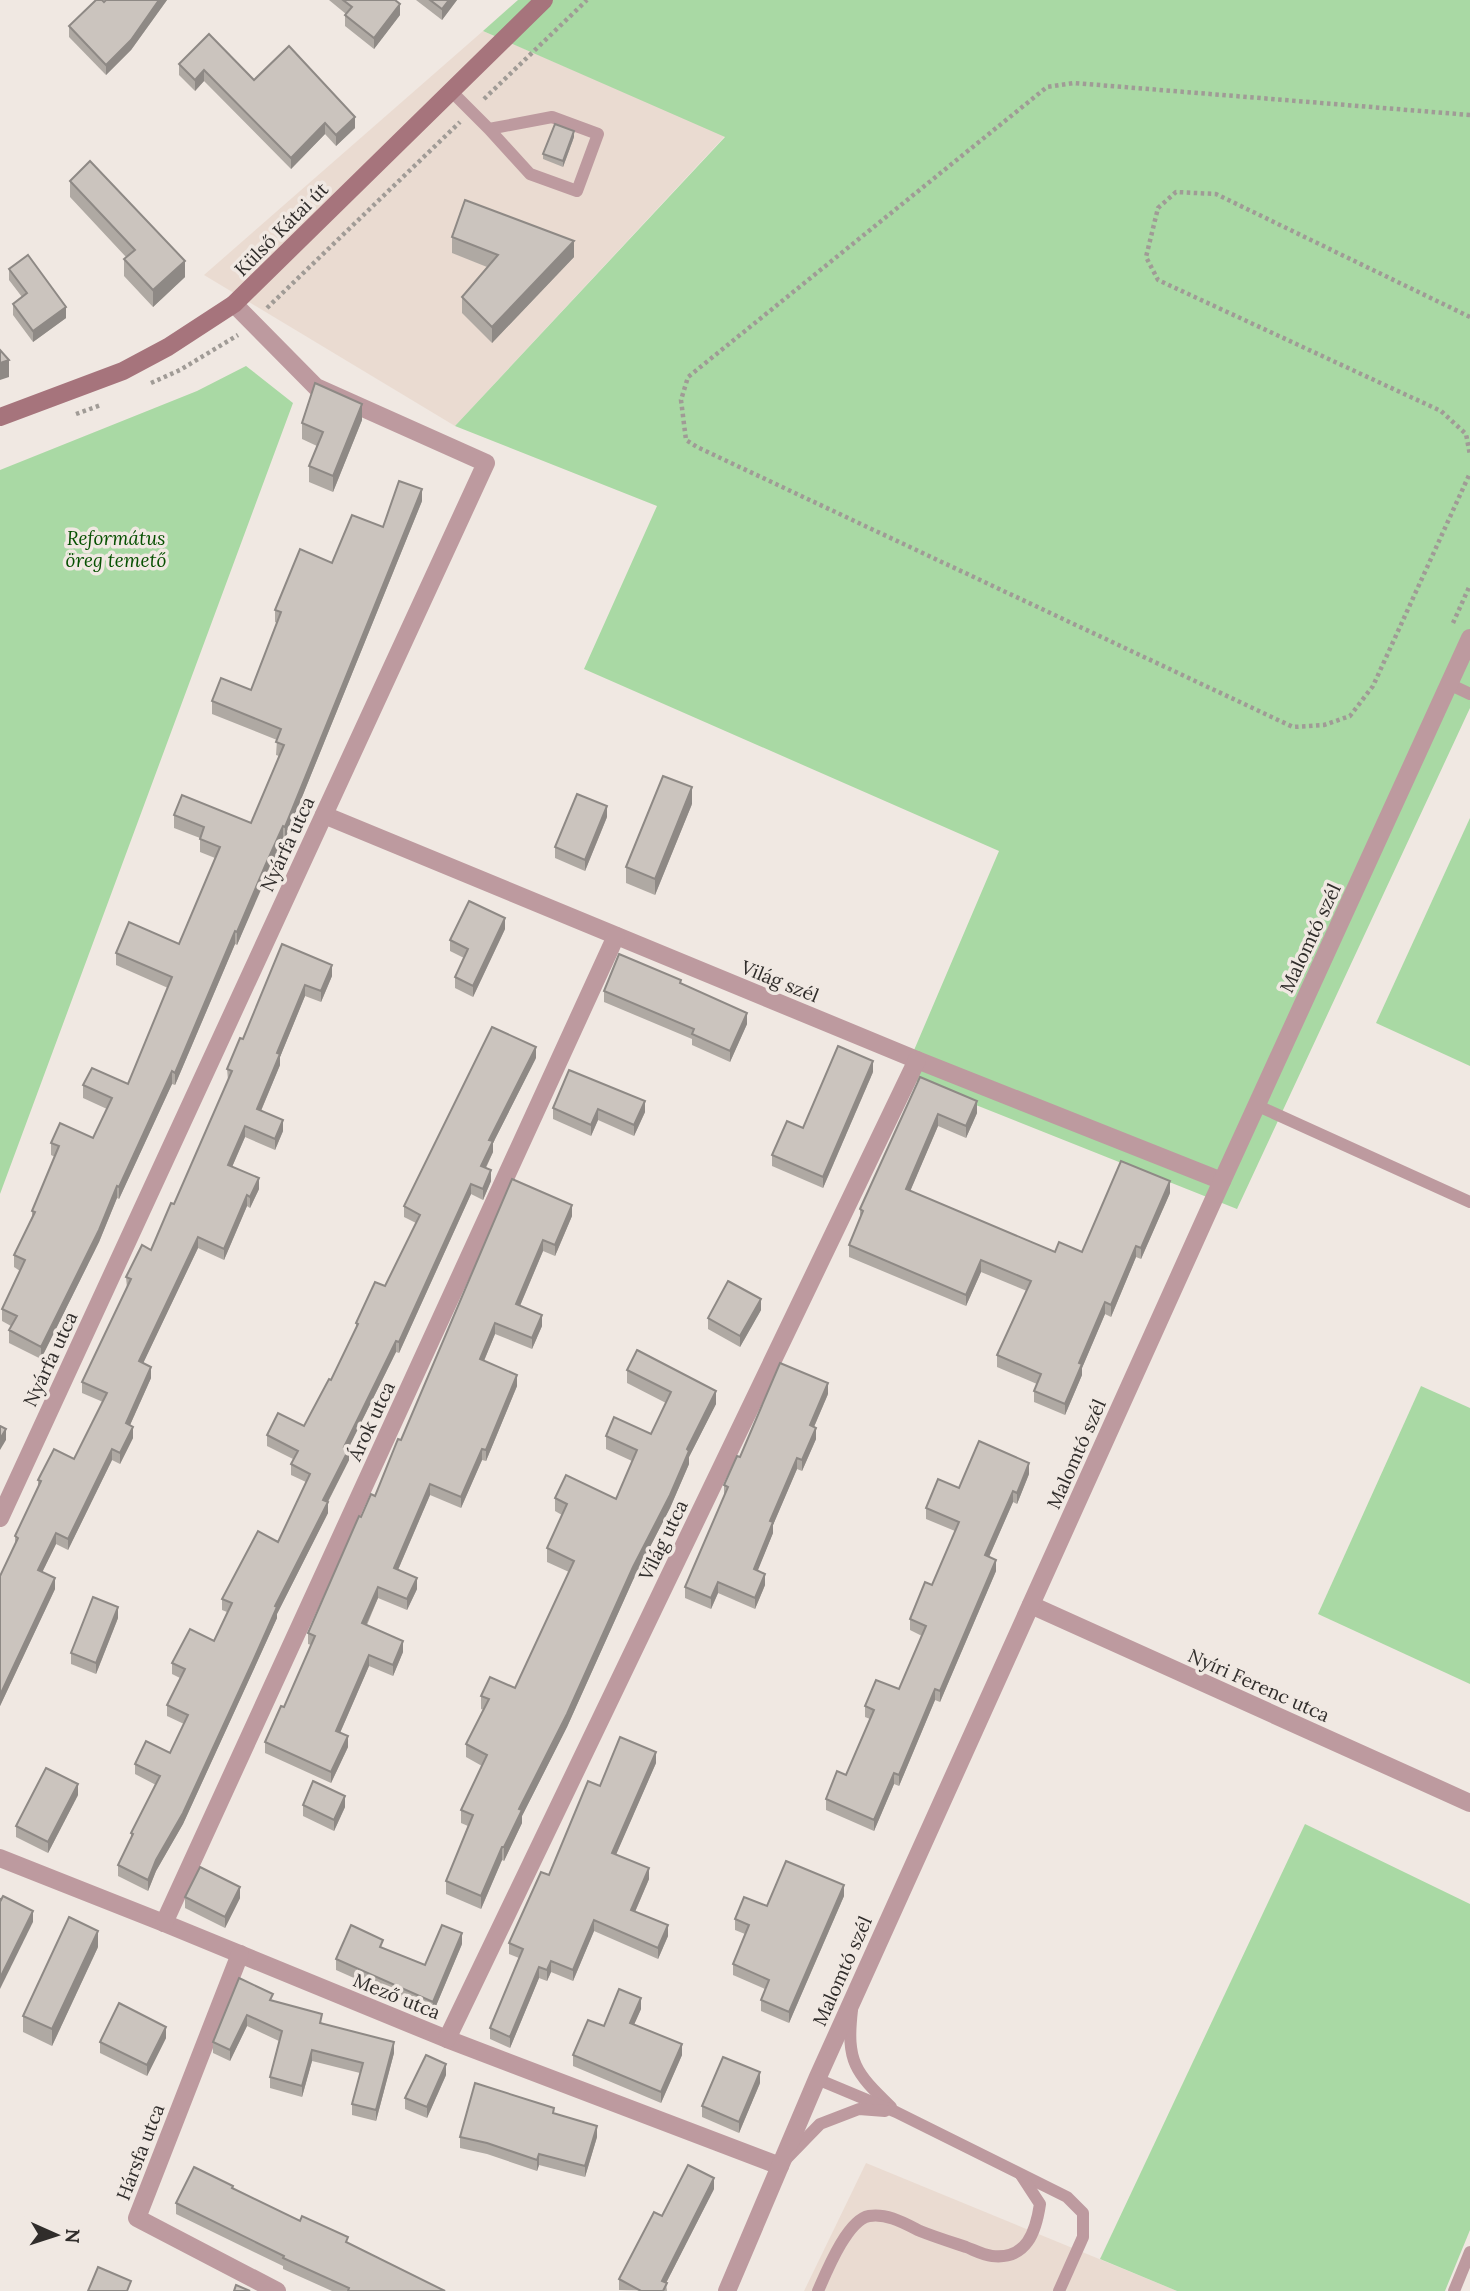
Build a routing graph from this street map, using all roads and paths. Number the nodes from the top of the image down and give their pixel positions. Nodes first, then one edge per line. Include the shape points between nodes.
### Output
1 (544, 0) edge
2 (451, 91) junction
3 (1470, 115) edge
4 (489, 128) junction
5 (234, 304) junction
6 (1470, 317) edge
7 (0, 417) edge
8 (1470, 455) edge
9 (1470, 473) edge
10 (1470, 638) edge
11 (1449, 684) junction
12 (1470, 694) edge
13 (324, 815) junction
14 (616, 936) junction
15 (917, 1060) junction
16 (1256, 1105) junction
17 (1222, 1181) junction
18 (1470, 1202) edge
19 (0, 1518) edge
20 (1031, 1605) junction
21 (1470, 1803) edge
22 (0, 1858) edge
23 (164, 1923) junction
24 (240, 1954) junction
25 (854, 1995) junction
26 (447, 2039) junction
27 (817, 2078) junction
28 (897, 2112) junction
29 (780, 2166) junction
30 (1021, 2175) junction
31 (1470, 2252) edge
32 (277, 2291) edge
33 (727, 2291) edge
34 (818, 2291) edge
35 (1059, 2291) edge
36 (1454, 2291) edge

1 - 2 main road, Külső Kátai út
2 - 4 lane
2 - 5 main road, Külső Kátai út
3 - 9 path via 1074,83 1047,87 688,377 681,400 686,440 696,447 1293,727 1324,725 1350,716 1373,686
4 - 4 lane via 530,174 577,191 598,134 552,117
5 - 7 main road, Külső Kátai út via 123,371
5 - 13 street, Nyárfa utca via 316,387 486,463
6 - 8 path via 1216,194 1176,192 1158,208 1146,257 1158,280 1441,411 1466,434
10 - 11 street, Malomtó szél
11 - 12 lane
11 - 16 street, Malomtó szél
13 - 14 street, Világ szél
13 - 19 street, Nyárfa utca
14 - 15 street, Világ szél
14 - 23 street, Árok utca
15 - 17 street, Világ szél
15 - 26 street, Világ utca
16 - 17 street, Malomtó szél
16 - 18 lane
17 - 20 street, Malomtó szél
20 - 21 street, Nyíri Ferenc utca
20 - 25 street, Malomtó szél
22 - 23 street, Mező utca
23 - 24 street, Mező utca
24 - 26 street, Mező utca
24 - 32 street, Hársfa utca via 137,2218
25 - 27 street, Malomtó szél
25 - 28 lane via 851,2056 866,2082
26 - 29 street, Mező utca
27 - 28 lane
27 - 29 street, Malomtó szél
28 - 29 lane via 859,2109 820,2124
28 - 30 lane
29 - 33 street, Malomtó szél
30 - 34 lane via 1040,2204 1037,2225 1024,2247 992,2256 891,2217 867,2216 855,2225 833,2258
30 - 35 lane via 1067,2197 1083,2213 1083,2237
31 - 36 lane

